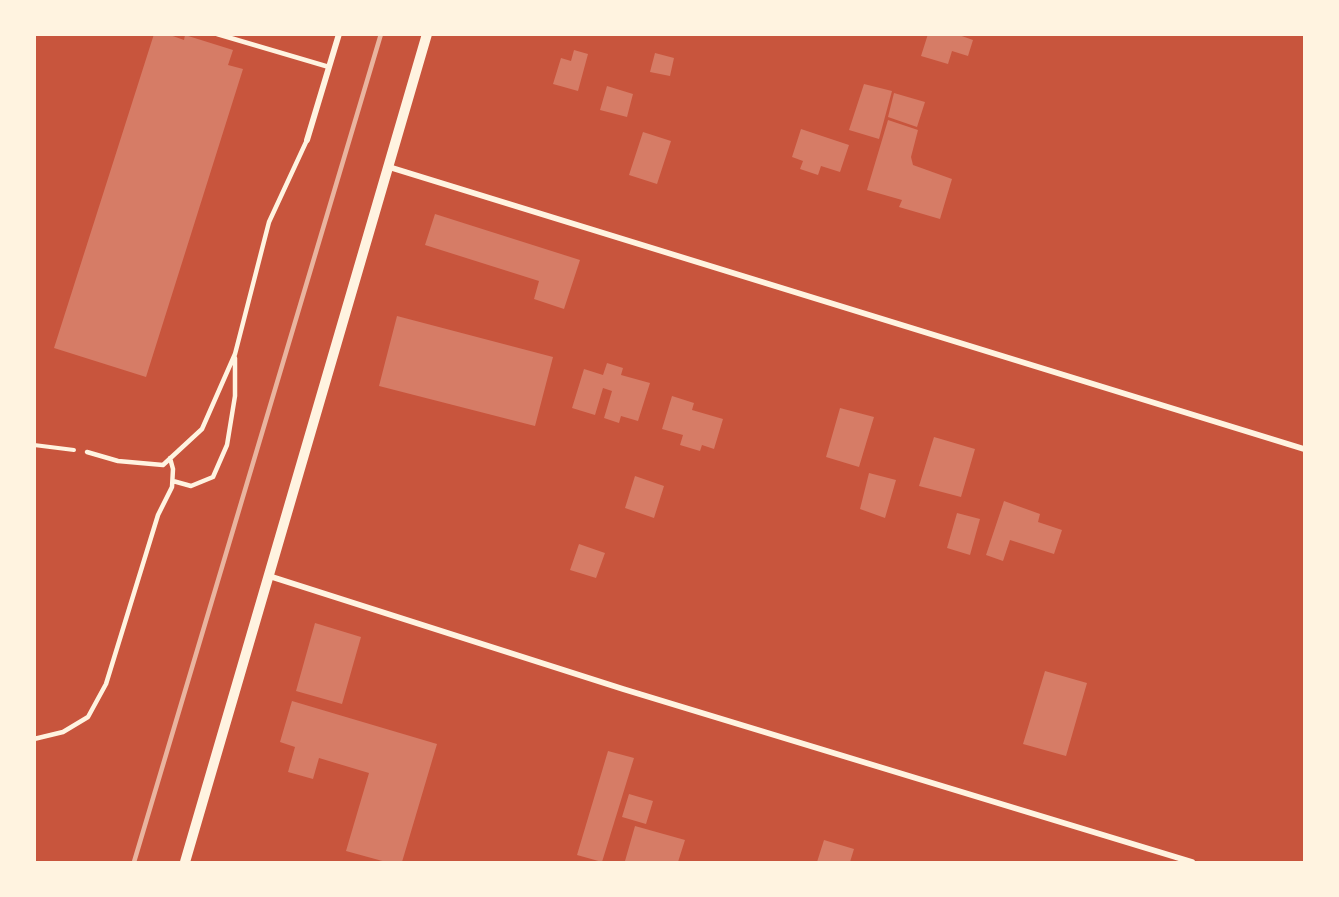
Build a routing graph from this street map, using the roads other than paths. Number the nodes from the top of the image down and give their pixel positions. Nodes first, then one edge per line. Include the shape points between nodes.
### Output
1 (217, 34) edge
2 (339, 34) edge
3 (427, 34) edge
4 (329, 67) junction
5 (307, 140) joint
6 (389, 167) junction
7 (235, 354) junction
8 (1305, 449) edge
9 (87, 452) road end
10 (170, 458) junction
11 (172, 481) junction
12 (269, 576) junction
13 (34, 740) edge
14 (185, 862) edge
15 (1192, 862) edge

1 - 4 lane
2 - 4 street
3 - 6 street
4 - 5 street
5 - 7 lane via 269,222
6 - 8 street
6 - 12 street
7 - 10 lane via 202,429
7 - 11 lane via 235,396 227,445 213,477 191,486
9 - 10 lane via 118,461 163,465
10 - 11 lane
11 - 13 lane via 106,684 88,717 63,732
12 - 14 street
12 - 15 street

